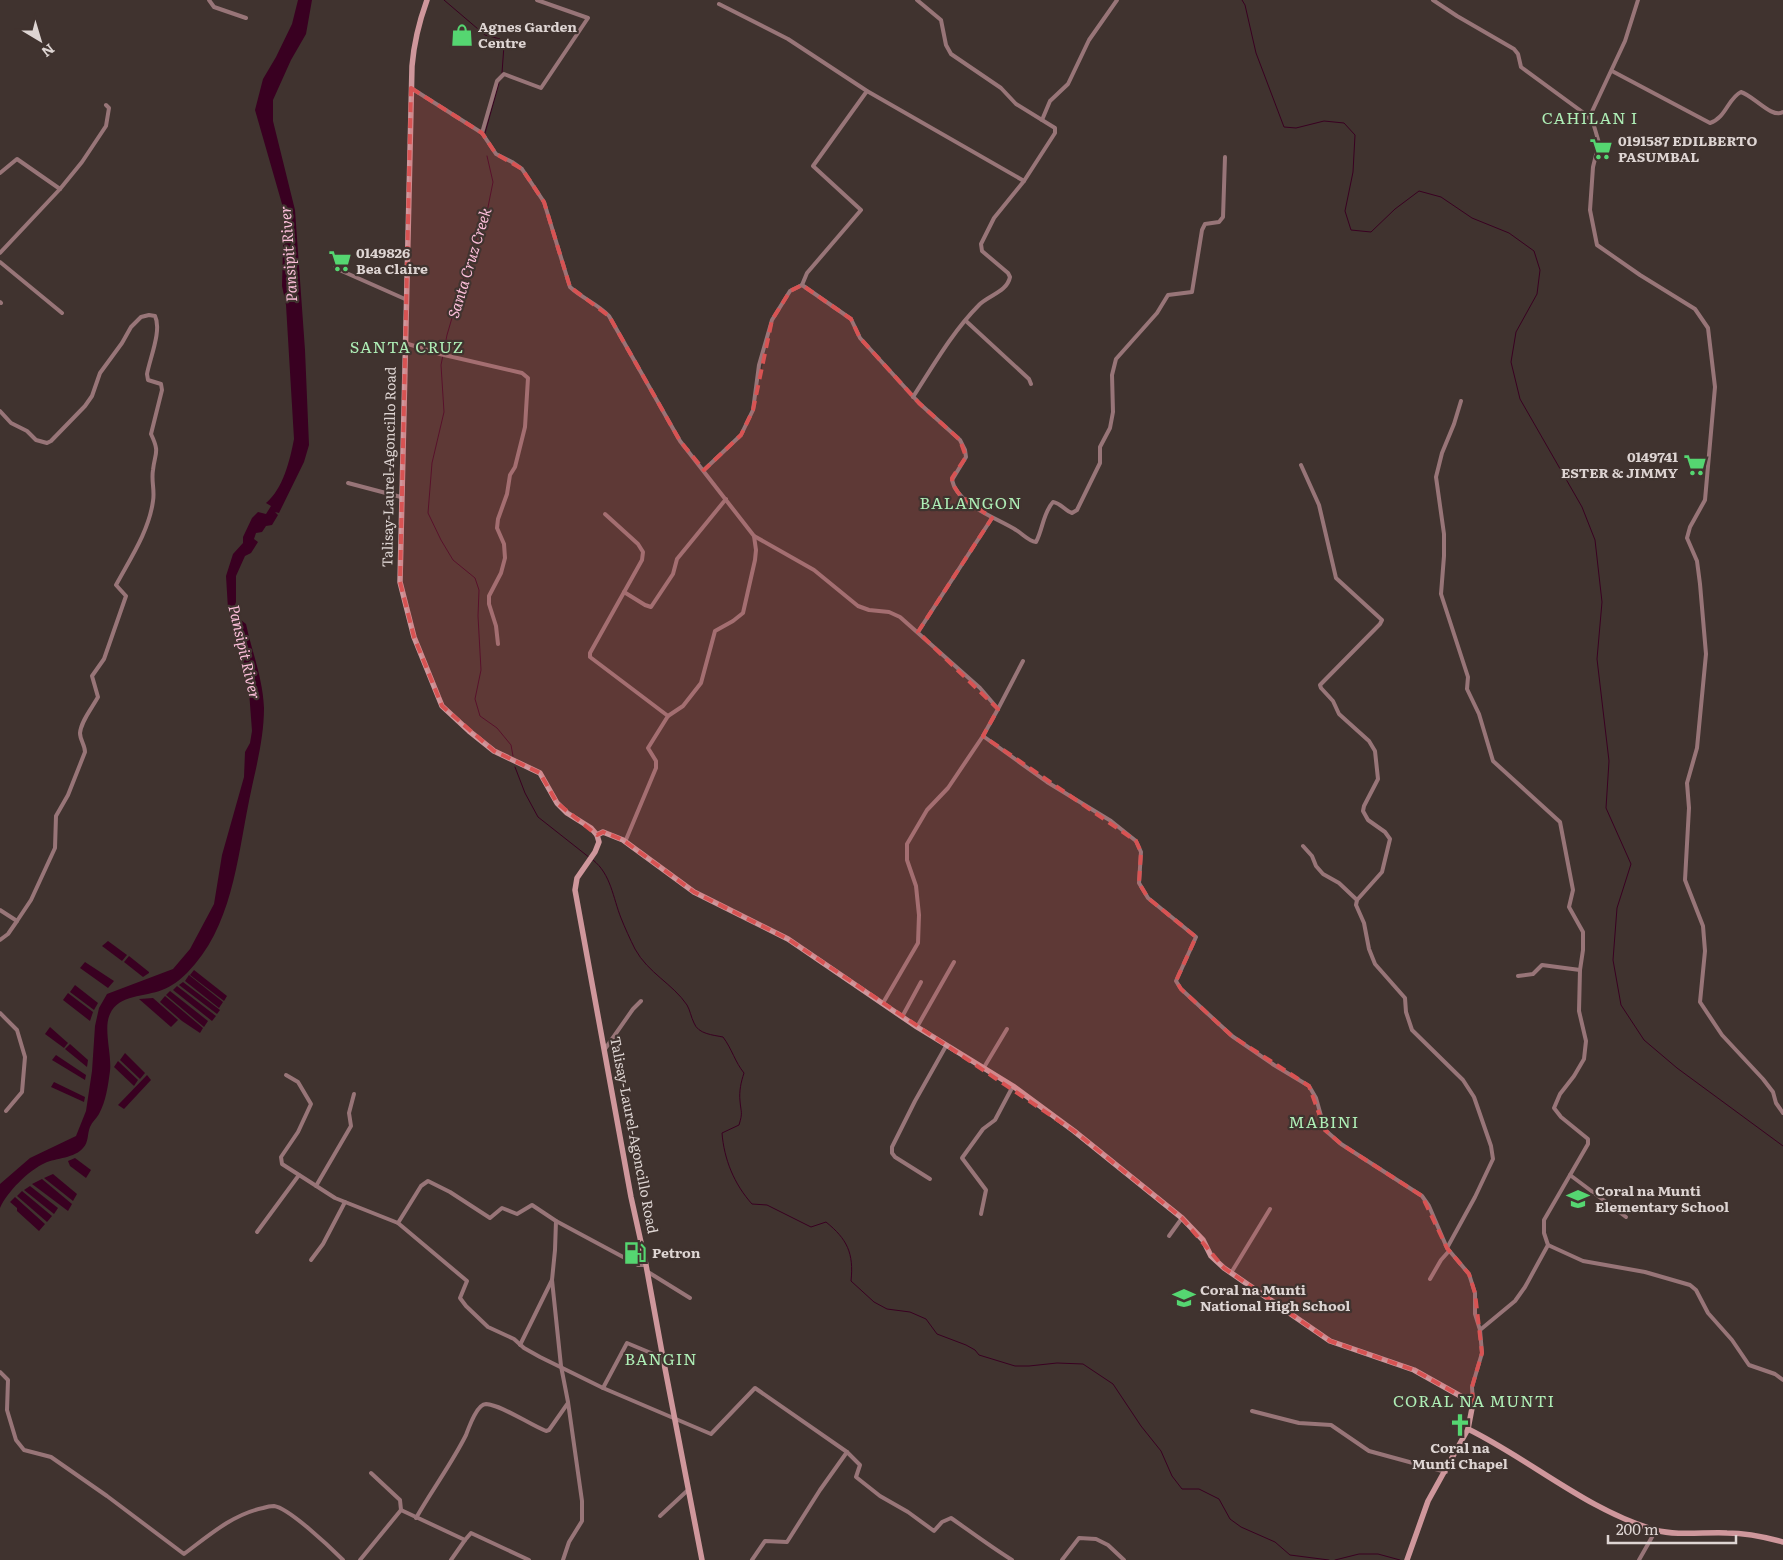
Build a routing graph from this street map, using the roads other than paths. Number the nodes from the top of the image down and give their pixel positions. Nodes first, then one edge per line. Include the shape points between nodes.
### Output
1 (210, 0) edge
2 (428, 0) edge
3 (537, 0) edge
4 (917, 0) edge
5 (1117, 0) edge
6 (1432, 0) edge
7 (1638, 0) edge
8 (719, 4) dead end
9 (246, 18) dead end
10 (1612, 71) junction
11 (411, 88) junction
12 (866, 91) junction
13 (106, 105) dead end
14 (1783, 112) edge
15 (1589, 118) junction
16 (1042, 120) junction
17 (482, 133) junction
18 (1225, 157) dead end
19 (0, 173) edge
20 (1024, 180) junction
21 (60, 189) junction
22 (0, 253) edge
23 (0, 262) edge
24 (335, 268) dead end
25 (802, 285) junction
26 (405, 299) junction
27 (62, 314) dead end
28 (966, 321) junction
29 (404, 343) junction
30 (1031, 384) dead end
31 (913, 397) junction
32 (1461, 401) dead end
33 (0, 411) edge
34 (1301, 465) dead end
35 (704, 470) junction
36 (348, 484) dead end
37 (401, 497) junction
38 (726, 498) junction
39 (604, 514) dead end
40 (992, 518) junction
41 (754, 536) junction
42 (624, 592) junction
43 (918, 632) junction
44 (498, 644) dead end
45 (1023, 661) dead end
46 (998, 708) junction
47 (668, 716) junction
48 (983, 736) junction
49 (597, 835) junction
50 (625, 842) junction
51 (1303, 846) dead end
52 (1357, 900) junction
53 (0, 910) edge
54 (17, 921) junction
55 (0, 940) edge
56 (954, 962) dead end
57 (1580, 970) junction
58 (1518, 976) dead end
59 (922, 982) dead end
60 (642, 1001) dead end
61 (883, 1003) junction
62 (0, 1013) edge
63 (902, 1017) junction
64 (917, 1027) junction
65 (1007, 1029) dead end
66 (946, 1046) junction
67 (605, 1049) junction
68 (983, 1069) junction
69 (286, 1075) dead end
70 (1013, 1086) junction
71 (354, 1094) dead end
72 (6, 1111) dead end
73 (1783, 1113) edge
74 (299, 1175) junction
75 (1570, 1175) junction
76 (930, 1179) dead end
77 (316, 1186) junction
78 (345, 1202) junction
79 (1270, 1209) dead end
80 (981, 1214) dead end
81 (1182, 1218) junction
82 (1626, 1218) dead end
83 (556, 1221) junction
84 (398, 1223) junction
85 (257, 1232) dead end
86 (1169, 1236) dead end
87 (1548, 1245) junction
88 (1448, 1250) junction
89 (311, 1260) dead end
90 (646, 1265) junction
91 (648, 1272) junction
92 (1231, 1273) junction
93 (1430, 1279) dead end
94 (552, 1280) junction
95 (690, 1298) dead end
96 (1480, 1330) junction
97 (520, 1344) junction
98 (662, 1358) junction
99 (561, 1366) junction
100 (0, 1372) edge
101 (1783, 1380) edge
102 (603, 1388) junction
103 (568, 1402) junction
104 (1473, 1403) junction
105 (1252, 1411) dead end
106 (674, 1417) junction
107 (1468, 1429) junction
108 (847, 1452) junction
109 (1446, 1472) junction
110 (371, 1473) dead end
111 (688, 1490) junction
112 (401, 1510) junction
113 (660, 1516) dead end
114 (416, 1518) junction
115 (1656, 1530) junction
116 (465, 1540) junction
117 (1783, 1542) edge
118 (564, 1559) edge
119 (343, 1560) edge
120 (360, 1560) edge
121 (451, 1560) edge
122 (529, 1560) edge
123 (702, 1560) edge
124 (752, 1560) edge
125 (1012, 1560) edge
126 (1062, 1560) edge
127 (1124, 1560) edge
128 (1407, 1560) edge
129 (1639, 1560) edge

1 - 9 street via 214,7
2 - 11 main road, Talisay-Laurel-Agoncillo Road via 414,42
3 - 17 street via 588,18 541,88 504,74 500,76
4 - 16 street via 941,20 951,54
5 - 16 street via 1086,45 1073,77 1050,101
6 - 15 street via 1514,49 1521,68
7 - 10 street via 1626,41
8 - 12 street via 788,38
10 - 14 street via 1710,123 1724,113 1735,95 1741,92 1750,95 1772,113
10 - 15 street
11 - 17 street
11 - 26 main road, Talisay-Laurel-Agoncillo Road
12 - 20 street
12 - 25 street via 813,166 861,210 807,273
13 - 21 street via 109,108 106,126
15 - 73 street via 1599,144 1593,167 1590,210 1597,245 1695,309 1708,328 1716,387 1705,500 1687,538 1697,561 1706,654 1697,748 1687,783 1689,808 1685,880 1703,926 1705,951 1700,1002 1722,1035 1773,1092
16 - 20 street via 1056,131
17 - 35 street via 496,154 522,169 544,202 570,286 580,297 603,309 609,316 680,441
18 - 40 street via 1222,217 1219,222 1206,224 1202,230 1192,292 1168,295 1157,313 1116,359 1112,375 1110,428 1100,447 1100,463 1077,510 1068,512 1053,502 1036,542
19 - 21 street via 18,159
20 - 28 street via 994,218 981,244 982,251 1008,273 1009,282 978,306
21 - 22 street
23 - 27 street
24 - 26 street
25 - 31 street via 851,320 860,338
25 - 35 street via 790,291 772,320 759,365 752,410 741,435
26 - 29 main road, Talisay-Laurel-Agoncillo Road
28 - 30 street via 1029,378
28 - 31 street via 944,348
29 - 37 main road, Talisay-Laurel-Agoncillo Road
29 - 44 street via 522,373 528,378 525,427 498,519 497,528 504,544 505,558 489,596
31 - 40 street via 960,440 966,457 954,476 953,485 960,495
32 - 57 street via 1436,477 1444,534 1441,594 1468,678 1467,689 1479,714 1492,761 1560,822 1573,890 1569,907 1583,932
33 - 54 street via 36,440 51,441 89,401 100,373 131,327 141,317 155,316 158,329 147,374 148,380 161,384 162,390 151,434 157,452 153,469 153,503 141,537 116,585 126,596 104,659 92,676 98,697 81,728 85,752 56,816 55,848 32,900
34 - 52 street via 1318,505 1336,578 1382,620 1320,686 1340,714 1372,743 1377,784 1363,811 1368,820 1390,839 1382,872
35 - 38 street
36 - 37 street
37 - 49 main road, Talisay-Laurel-Agoncillo Road via 400,582 414,637 442,706 494,751 540,774 567,813
38 - 41 street
38 - 42 street via 677,559 673,574 651,607
39 - 42 street via 643,552 642,560
40 - 43 street
41 - 43 street via 814,570 858,606 889,612
41 - 47 street via 755,560 743,613 715,632 700,683 683,706
42 - 47 street via 590,657
43 - 46 street
45 - 46 street
46 - 48 street
47 - 50 street via 648,748 656,761 656,768
48 - 61 street via 948,788 927,810 907,844 907,860 916,886 918,943
48 - 88 street via 1136,840 1140,852 1138,883 1148,898 1196,937 1176,981 1180,989 1232,1036 1309,1086 1325,1130 1341,1144 1422,1196
49 - 50 main road via 603,832
49 - 67 main road, Talisay-Laurel-Agoncillo Road via 599,842 577,878 575,890
50 - 61 main road via 694,892 788,939
51 - 52 street via 1323,874 1339,883
52 - 88 street via 1356,907 1364,923 1375,964 1405,998 1412,1030 1467,1086 1491,1146 1493,1159
53 - 54 street
54 - 55 street
56 - 64 street
57 - 58 street via 1542,965 1532,974
57 - 75 street via 1579,1011 1586,1041 1584,1059 1554,1108 1588,1139
59 - 63 street
60 - 67 street
61 - 63 main road
62 - 72 street via 17,1030 25,1056 22,1092
63 - 64 main road
64 - 66 main road
65 - 68 street
66 - 68 main road
66 - 76 street via 892,1147 895,1157
67 - 90 main road, Talisay-Laurel-Agoncillo Road
68 - 70 main road
69 - 74 street via 298,1082 311,1104 298,1132 280,1157 282,1164
70 - 80 street via 995,1120 983,1129 962,1158 986,1190
70 - 81 main road
71 - 77 street via 351,1126
74 - 77 street
74 - 85 street
75 - 82 street
75 - 87 street via 1544,1220
77 - 78 street
78 - 84 street
78 - 89 street
79 - 92 street
81 - 86 street
81 - 92 main road via 1203,1240 1211,1256
83 - 84 street via 532,1205 517,1214 502,1208 490,1218 428,1181 421,1186
83 - 90 street via 638,1265
83 - 94 street
84 - 97 street via 467,1281 460,1298 466,1306 488,1326
87 - 96 street via 1515,1301
87 - 101 street via 1583,1261 1645,1272 1690,1285 1749,1365
88 - 93 street
88 - 96 street via 1469,1274 1475,1293 1474,1314
90 - 91 main road, Talisay-Laurel-Agoncillo Road
91 - 95 street
91 - 98 main road, Talisay-Laurel-Agoncillo Road
92 - 104 main road via 1330,1341 1414,1370
94 - 97 street
94 - 99 street
96 - 104 street via 1482,1354 1472,1387
97 - 99 street
98 - 102 street via 627,1343
98 - 106 main road, Talisay-Laurel-Agoncillo Road
99 - 102 street
99 - 103 street
100 - 119 street via 8,1380 7,1410 16,1440 24,1450 51,1457 184,1554 248,1511 273,1506 285,1510
102 - 106 street
103 - 114 street via 546,1431 488,1404 482,1405
103 - 118 street via 580,1481 582,1521
104 - 107 main road
105 - 109 street via 1299,1423 1331,1425 1369,1451
106 - 108 street via 711,1434 755,1388
106 - 111 main road, Talisay-Laurel-Agoncillo Road
107 - 109 main road
107 - 115 main road via 1612,1514
108 - 124 street via 787,1542 765,1541
108 - 125 street via 860,1465 856,1477 880,1496 934,1531 951,1518
109 - 128 main road via 1428,1501
110 - 112 street via 400,1500
111 - 113 street
111 - 123 main road, Talisay-Laurel-Agoncillo Road
112 - 114 street
112 - 120 street
114 - 116 street
115 - 117 main road via 1728,1532
115 - 129 street
116 - 121 street
116 - 122 street via 471,1532
126 - 127 street via 1080,1538 1096,1539 1108,1545

